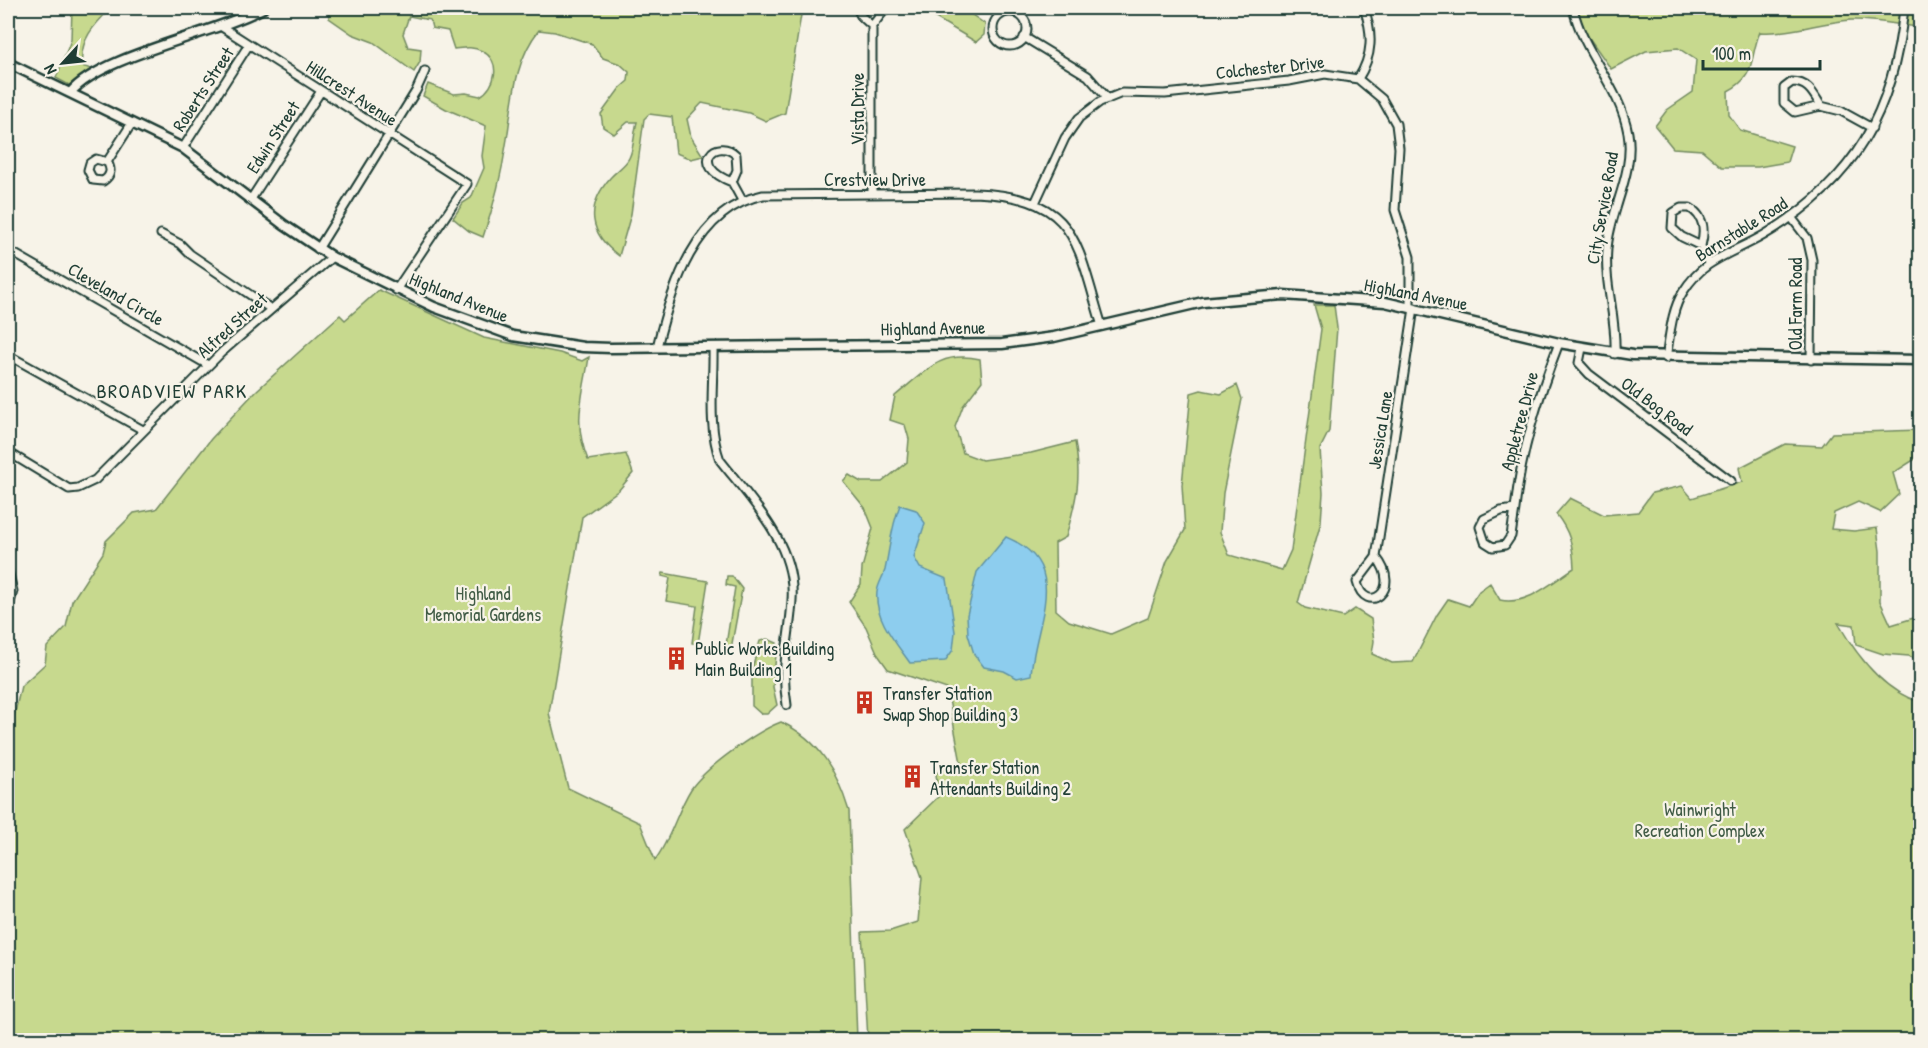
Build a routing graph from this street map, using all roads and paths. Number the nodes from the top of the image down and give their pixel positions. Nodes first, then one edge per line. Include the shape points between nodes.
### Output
1 (263, 8) edge
2 (857, 8) edge
3 (886, 8) edge
4 (1364, 8) edge
5 (1573, 8) edge
6 (1904, 8) edge
7 (872, 26) junction
8 (222, 27) junction
9 (1024, 37) junction
10 (248, 46) junction
11 (8, 63) edge
12 (425, 71) dead end
13 (1358, 79) junction
14 (321, 91) junction
15 (71, 92) junction
16 (1108, 99) junction
17 (1821, 106) junction
18 (132, 123) junction
19 (1872, 128) junction
20 (389, 135) junction
21 (183, 148) junction
22 (107, 162) dead end
23 (732, 182) junction
24 (872, 194) junction
25 (251, 199) junction
26 (743, 202) junction
27 (1035, 203) junction
28 (1791, 217) junction
29 (161, 234) dead end
30 (1701, 246) junction
31 (318, 249) junction
32 (8, 250) edge
33 (332, 257) junction
34 (1708, 263) junction
35 (396, 290) junction
36 (1412, 307) junction
37 (271, 309) junction
38 (1102, 326) junction
39 (1559, 343) junction
40 (657, 347) junction
41 (714, 347) junction
42 (1582, 348) junction
43 (1616, 354) junction
44 (8, 355) edge
45 (1666, 358) junction
46 (1811, 360) junction
47 (1920, 360) edge
48 (208, 365) junction
49 (143, 430) junction
50 (8, 452) edge
51 (1731, 481) dead end
52 (1515, 509) junction
53 (1376, 557) junction
54 (8, 570) edge
55 (8, 611) edge
56 (787, 705) dead end

1 - 8 street
2 - 7 street
3 - 7 street
4 - 13 street via 1371,47
5 - 43 street, City Service Road via 1590,51 1616,96 1628,133 1628,165 1607,245 1605,274 1616,330
6 - 19 street, Barnstable Road via 1890,88
7 - 24 street, Vista Drive
8 - 10 street, Hillcrest Avenue
8 - 15 street via 113,65
9 - 9 street via 1027,27 1018,14 1008,12 995,21 993,31 999,41 1010,45
9 - 16 street via 1088,76
10 - 14 street, Hillcrest Avenue
10 - 21 street, Roberts Street
11 - 15 street, Highland Avenue
12 - 20 street
13 - 16 street, Colchester Drive via 1325,75 1165,94 1122,93
13 - 36 street, Jessica Lane via 1382,99 1396,124 1399,148 1395,210 1410,257
14 - 20 street, Hillcrest Avenue
14 - 25 street, Edwin Street
15 - 18 street, Highland Avenue
16 - 27 street, Colchester Drive via 1079,118 1065,138
17 - 17 street via 1811,89 1801,82 1784,88 1784,104 1795,112
17 - 19 street via 1841,111
18 - 21 street, Highland Avenue
18 - 22 street
19 - 28 street, Barnstable Road via 1837,179
20 - 31 street
20 - 35 street, Hillcrest Avenue via 467,184
21 - 25 street, Highland Avenue
23 - 23 street via 710,170 711,153 721,148 736,155 737,170
23 - 26 street
24 - 26 street, Crestview Drive via 763,195
24 - 27 street, Crestview Drive via 1001,194
25 - 31 street, Highland Avenue
26 - 40 street, Crestview Drive via 711,227 694,248 670,298
27 - 38 street, Crestview Drive via 1063,221 1077,243
28 - 34 street, Barnstable Road
28 - 46 street, Old Farm Road via 1807,238 1812,260
29 - 37 street
30 - 30 street via 1701,218 1690,208 1673,213 1672,228
30 - 34 street
31 - 33 street, Highland Avenue
32 - 48 street, Cleveland Circle
33 - 35 street, Highland Avenue
33 - 37 street, Alfred Street
34 - 45 street, Barnstable Road via 1679,300
35 - 40 street, Highland Avenue via 462,319 527,340 583,347
36 - 38 street, Highland Avenue via 1335,297 1265,295 1203,302
36 - 39 street, Highland Avenue
36 - 53 street, Jessica Lane
37 - 48 street, Alfred Street
38 - 41 street, Highland Avenue via 1002,344
39 - 42 street, Highland Avenue
39 - 52 street, Appletree Drive via 1522,456
40 - 41 street, Highland Avenue
41 - 56 street via 712,425 718,453 787,553 792,575 782,671
42 - 43 street, Highland Avenue
42 - 51 street, Old Bog Road via 1579,363 1589,374
43 - 45 street, Highland Avenue
44 - 49 street
45 - 46 street, Highland Avenue
46 - 47 street, Highland Avenue
48 - 49 street, Alfred Street
49 - 50 street, Alfred Street via 95,480 75,489 56,484
52 - 52 street, Appletree Drive via 1484,519 1480,527 1485,542 1493,547 1505,545 1511,536
53 - 53 street, Jessica Lane via 1357,582 1362,594 1369,598 1377,598 1387,586 1383,565
54 - 55 street via 13,591

